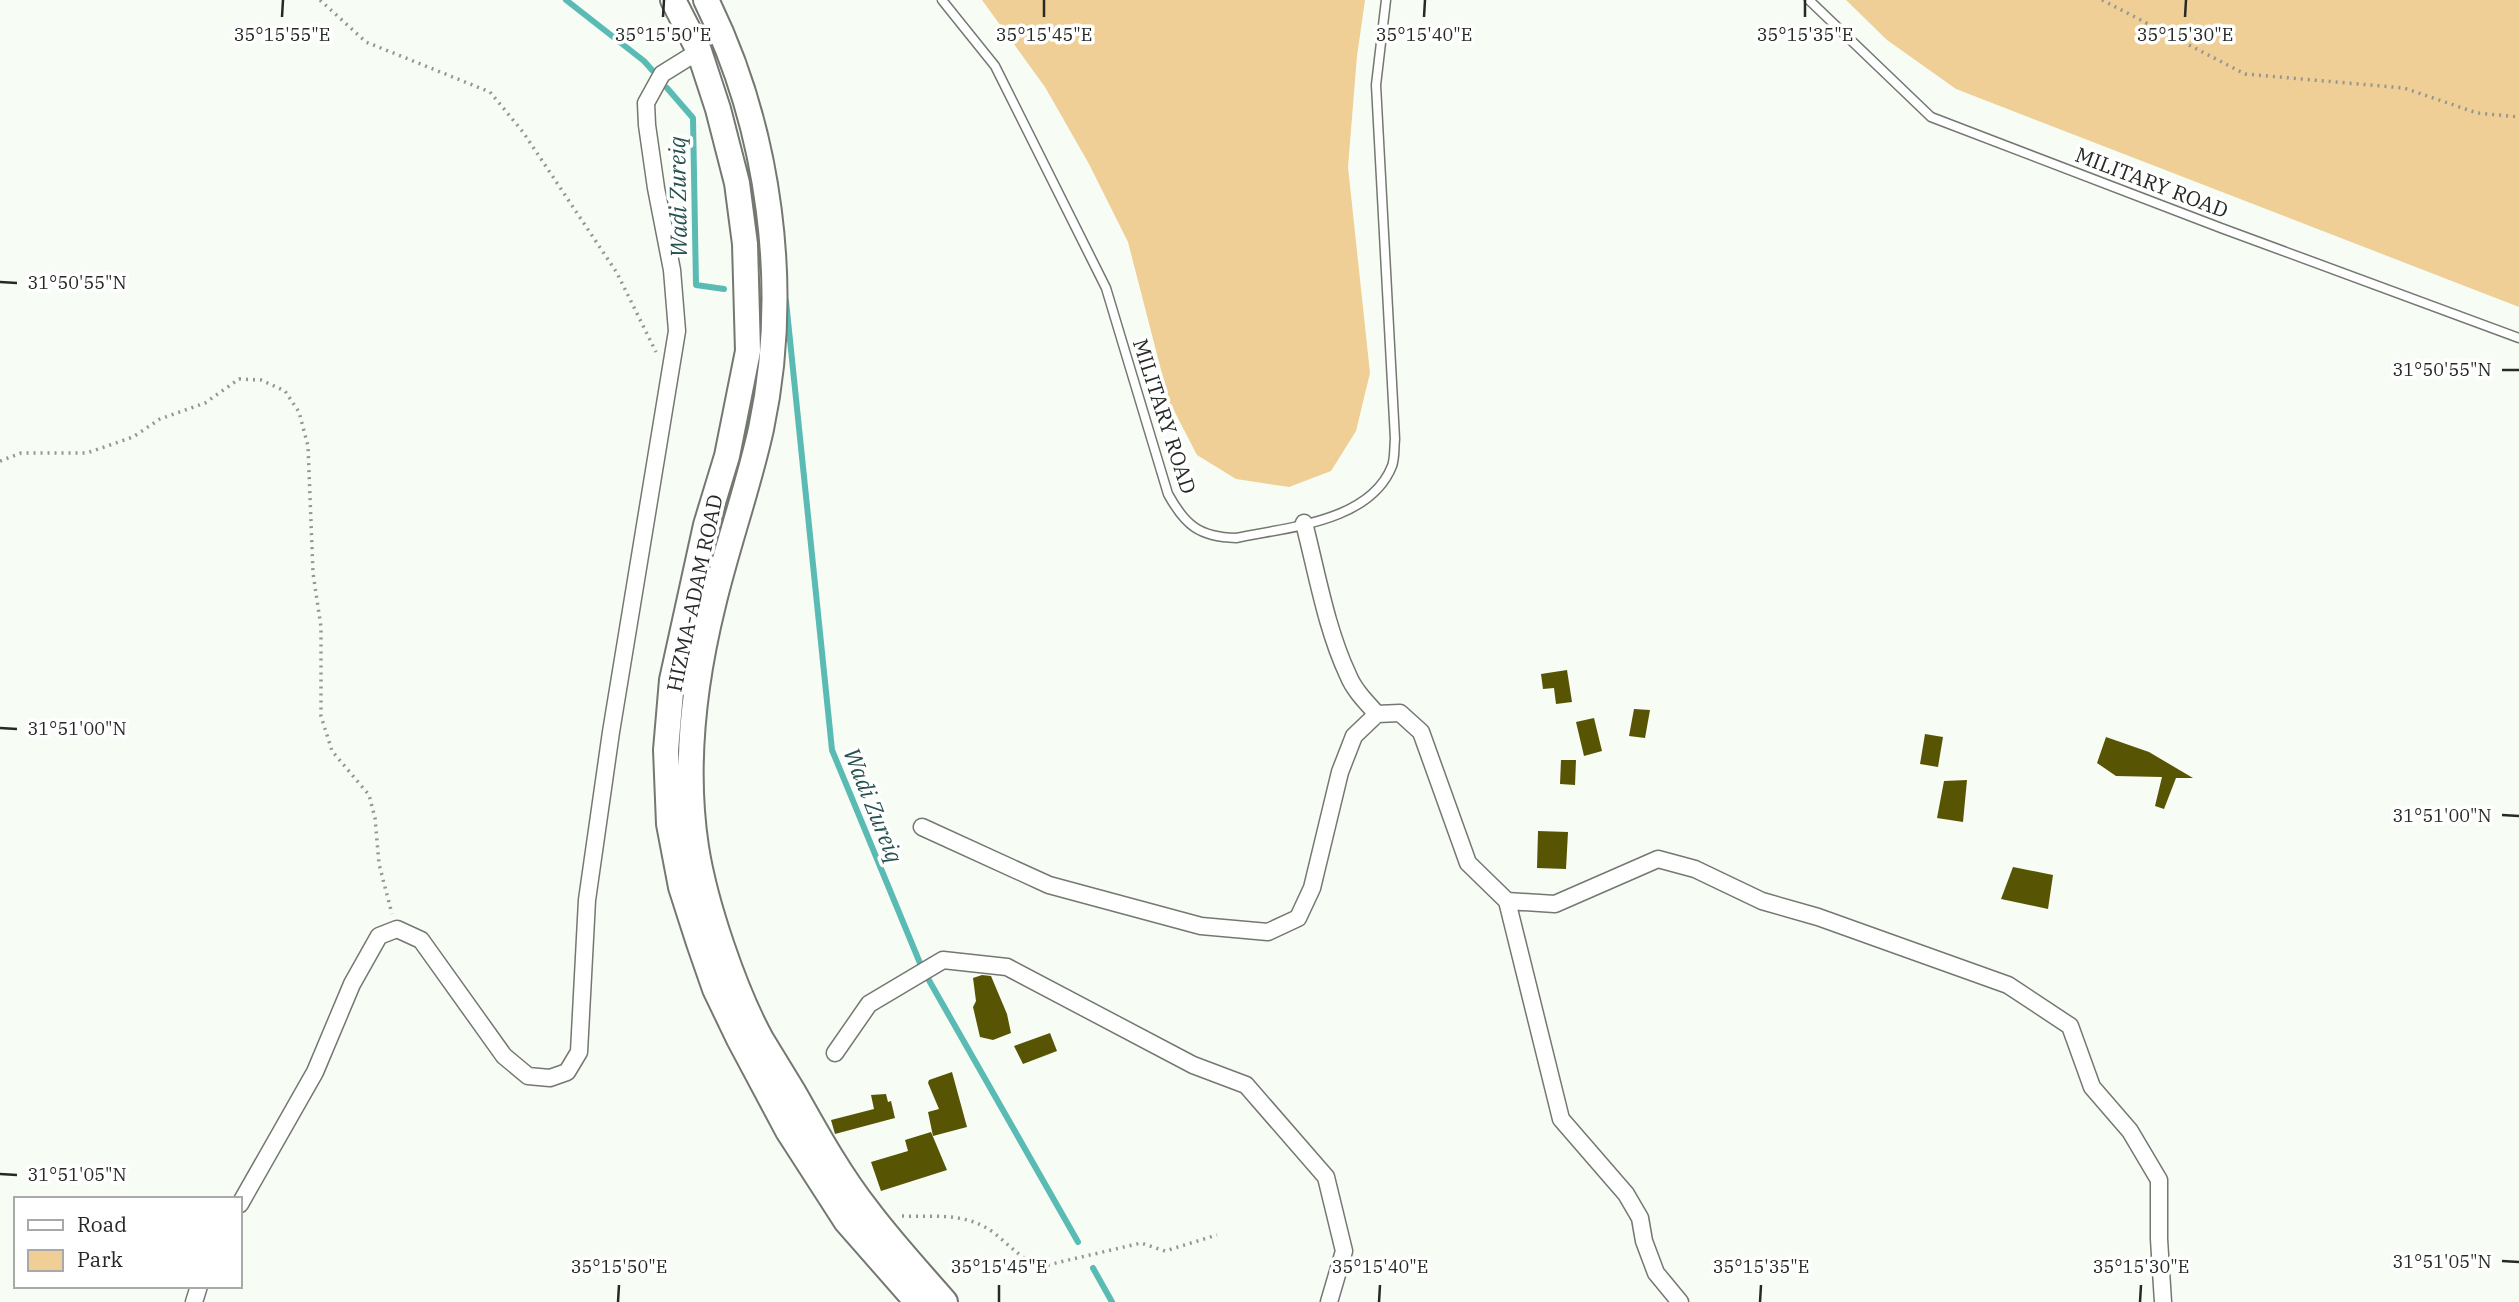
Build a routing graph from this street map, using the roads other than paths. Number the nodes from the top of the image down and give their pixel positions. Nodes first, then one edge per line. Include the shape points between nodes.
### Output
1 (673, 0) edge
2 (706, 0) edge
3 (942, 0) edge
4 (1386, 0) edge
5 (1808, 0) edge
6 (699, 51) junction
7 (2519, 338) edge
8 (1304, 523) junction
9 (1377, 714) junction
10 (922, 827) dead end
11 (1507, 901) junction
12 (835, 1053) dead end
13 (242, 1201) edge
14 (917, 1302) edge
15 (944, 1302) edge
16 (1329, 1302) edge
17 (1680, 1302) edge
18 (2163, 1302) edge

1 - 6 main road, HIZMA-ADAM ROAD
2 - 15 main road, HIZMA-ADAM ROAD via 724,36 755,132 772,235 774,336 761,428 712,608 699,678 691,753 696,846 721,940 760,1037 825,1150 868,1211
3 - 8 lane, MILITARY ROAD via 995,66 1106,288 1175,508 1186,522 1218,537 1236,538
4 - 8 lane, MILITARY ROAD via 1376,85 1393,464 1364,502
5 - 7 lane, MILITARY ROAD via 1931,117
6 - 13 street via 662,74 646,103 677,331 587,901 579,1052 567,1072 550,1078 528,1076 504,1056 421,940 397,929 379,936 352,984 315,1072
6 - 14 main road, HIZMA-ADAM ROAD via 737,183 746,244 748,351 672,680 666,750 668,824 699,943 739,1039 788,1131 846,1221
8 - 9 street via 1348,677
9 - 10 street via 1354,736 1340,772 1312,888 1298,918 1268,932 1201,926 1049,886
9 - 11 street via 1400,713 1421,732 1468,863
11 - 17 street via 1561,1119 1626,1194 1640,1218 1656,1273
11 - 18 street via 1555,904 1658,859 1695,869 1762,901 2008,985 2070,1026 2092,1087 2130,1131 2159,1180
12 - 16 street via 869,1004 943,960 1007,967 1193,1065 1245,1085 1326,1177 1344,1251

